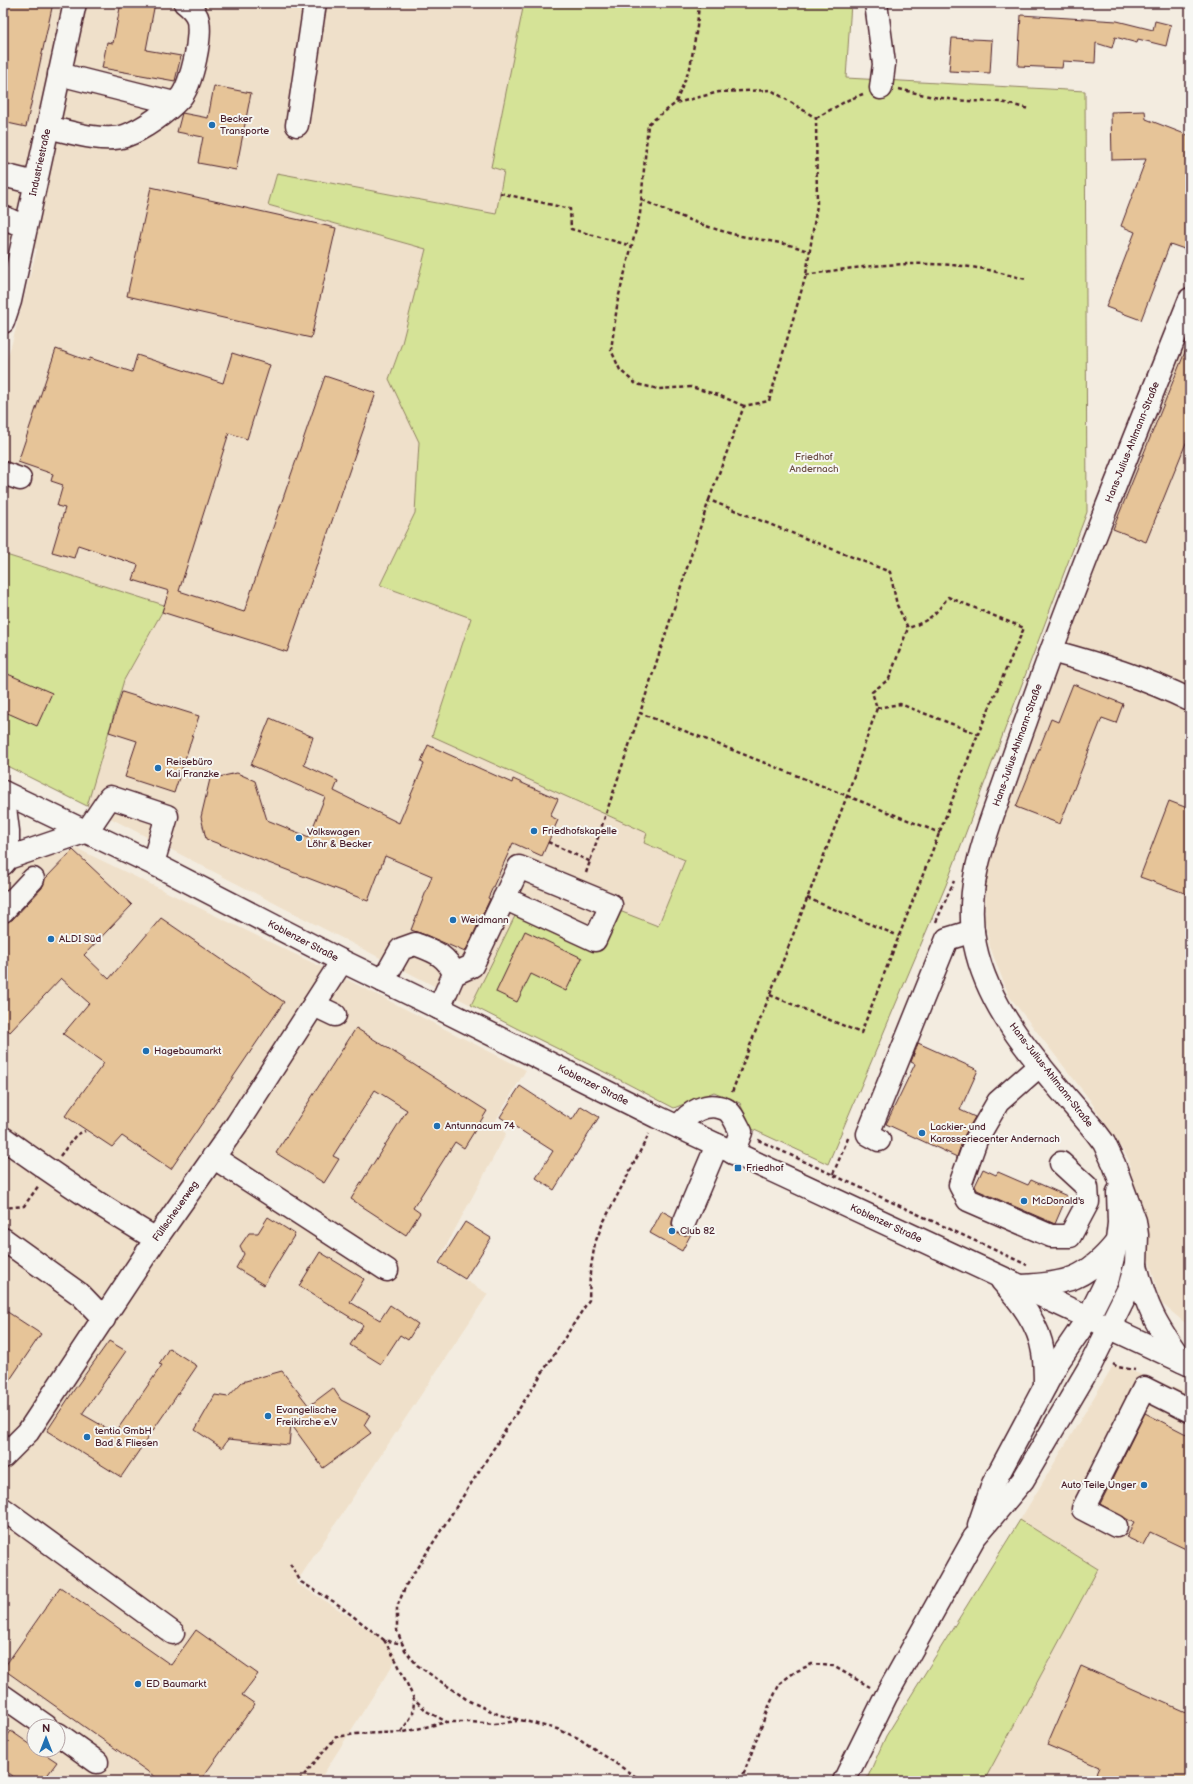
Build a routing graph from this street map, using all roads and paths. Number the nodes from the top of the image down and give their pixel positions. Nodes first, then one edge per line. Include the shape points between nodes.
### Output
1 (75, 3) edge
2 (185, 3) edge
3 (314, 3) edge
4 (699, 3) edge
5 (876, 3) edge
6 (60, 74) junction
7 (881, 88) junction
8 (676, 102) junction
9 (174, 103) junction
10 (1029, 109) dead end
11 (816, 118) junction
12 (297, 126) dead end
13 (48, 127) junction
14 (3, 175) edge
15 (35, 183) junction
16 (500, 193) dead end
17 (642, 200) junction
18 (3, 217) edge
19 (25, 227) junction
20 (632, 246) junction
21 (810, 252) junction
22 (806, 275) junction
23 (1026, 279) dead end
24 (1190, 299) edge
25 (3, 322) edge
26 (744, 406) junction
27 (709, 500) junction
28 (908, 628) junction
29 (1051, 651) junction
30 (1190, 700) edge
31 (876, 708) junction
32 (640, 713) junction
33 (978, 734) junction
34 (3, 792) edge
35 (846, 796) junction
36 (86, 831) junction
37 (940, 833) junction
38 (548, 842) dead end
39 (6, 861) edge
40 (591, 862) junction
41 (153, 863) junction
42 (34, 879) dead end
43 (579, 891) junction
44 (504, 898) junction
45 (807, 898) junction
46 (3, 911) edge
47 (973, 931) junction
48 (899, 936) junction
49 (342, 961) junction
50 (454, 974) junction
51 (383, 981) junction
52 (770, 995) junction
53 (314, 1005) junction
54 (439, 1008) junction
55 (335, 1015) dead end
56 (1040, 1065) junction
57 (725, 1109) junction
58 (657, 1117) junction
59 (679, 1127) junction
60 (741, 1132) junction
61 (3, 1138) edge
62 (879, 1140) dead end
63 (725, 1149) junction
64 (213, 1158) junction
65 (1061, 1163) dead end
66 (1118, 1172) junction
67 (24, 1206) dead end
68 (3, 1210) edge
69 (684, 1223) dead end
70 (3, 1239) edge
71 (156, 1239) junction
72 (1116, 1243) junction
73 (1136, 1264) junction
74 (1030, 1266) dead end
75 (386, 1270) dead end
76 (999, 1277) junction
77 (1020, 1286) junction
78 (104, 1318) junction
79 (1088, 1318) junction
80 (1110, 1328) junction
81 (1098, 1353) junction
82 (1186, 1364) edge
83 (1141, 1372) dead end
84 (1046, 1386) junction
85 (1190, 1410) edge
86 (3, 1457) edge
87 (3, 1509) edge
88 (1116, 1526) dead end
89 (974, 1538) junction
90 (290, 1564) dead end
91 (174, 1634) dead end
92 (384, 1640) junction
93 (402, 1644) junction
94 (3, 1696) edge
95 (886, 1696) junction
96 (414, 1699) junction
97 (35, 1718) edge
98 (519, 1721) junction
99 (447, 1722) junction
100 (401, 1732) junction
101 (66, 1740) edge
102 (97, 1762) dead end
103 (299, 1781) edge
104 (642, 1781) edge
105 (741, 1781) edge
106 (844, 1781) edge

1 - 6 street, Industriestraße
2 - 9 street via 192,8 197,18 198,34 194,68 180,97
3 - 12 street
4 - 8 path via 690,68
5 - 7 street via 884,64
6 - 9 street
6 - 13 street, Industriestraße
7 - 10 path via 897,88 933,97 966,101 1001,102
7 - 11 path via 848,100
8 - 11 path via 719,92 771,90
8 - 17 path via 648,124
9 - 13 street via 148,124 125,136 108,139
11 - 21 path via 817,205
13 - 15 street, Industriestraße
14 - 15 street
15 - 19 street, Industriestraße
16 - 20 path via 570,209 571,230
17 - 20 path
17 - 21 path via 691,221 740,236 793,245
18 - 19 street
19 - 25 street, Industriestraße via 10,301
20 - 26 path via 618,299 611,350 620,370 636,384 659,388 691,387
21 - 22 path
22 - 23 path via 845,268 904,264 984,269
22 - 26 path via 769,401
24 - 29 street, Hans-Julius-Ahlmann-Straße
26 - 27 path
27 - 28 path via 890,572 897,605
27 - 32 path
28 - 31 path via 889,679 872,692
28 - 33 path via 925,622 937,612 948,597 1024,628
29 - 30 street via 1105,665
29 - 47 street, Hans-Julius-Ahlmann-Straße via 981,847 971,899
31 - 33 path via 900,704
31 - 35 path
32 - 35 path
32 - 40 path
33 - 37 path
34 - 36 street, Koblenzer Straße
34 - 39 street via 8,831
35 - 37 path
35 - 45 path
36 - 39 street
36 - 41 street, Koblenzer Straße
36 - 41 street via 110,797 167,816
37 - 48 path
38 - 40 path
40 - 43 path
41 - 49 street, Koblenzer Straße
42 - 46 street
43 - 44 street via 519,867
43 - 44 street via 611,905 595,940
44 - 50 street via 472,966
45 - 48 path
45 - 52 path
47 - 56 street, Hans-Julius-Ahlmann-Straße via 979,961 996,1001
47 - 62 street via 947,938 868,1134
48 - 52 path via 861,1032
49 - 51 street, Koblenzer Straße
49 - 53 street, Füllscheuerweg
50 - 51 street via 451,965 438,953 416,944 401,949
50 - 54 street
51 - 54 street, Koblenzer Straße
52 - 57 path
53 - 55 street
53 - 64 street, Füllscheuerweg
54 - 58 street, Koblenzer Straße
56 - 65 street via 998,1102 976,1140 960,1185 968,1200 1051,1236 1070,1236 1088,1202 1087,1187
56 - 66 street, Hans-Julius-Ahlmann-Straße via 1104,1143
57 - 59 street via 706,1106 684,1118
57 - 60 street via 734,1118
58 - 59 street, Koblenzer Straße
58 - 93 path via 595,1243 589,1300 406,1585 397,1606 397,1631
59 - 63 street, Koblenzer Straße
60 - 63 street
60 - 74 path
61 - 71 street via 49,1171
63 - 69 street
63 - 76 street, Koblenzer Straße
64 - 71 street, Füllscheuerweg
64 - 75 street
66 - 72 street, Hans-Julius-Ahlmann-Straße via 1119,1223
66 - 73 street, Hans-Julius-Ahlmann-Straße via 1135,1221
67 - 68 path
70 - 78 street via 81,1295
71 - 78 street, Füllscheuerweg
72 - 77 street via 1100,1261 1073,1280
72 - 79 street, Hans-Julius-Ahlmann-Straße via 1108,1278
73 - 80 street, Hans-Julius-Ahlmann-Straße via 1129,1288
73 - 82 street, Hans-Julius-Ahlmann-Straße via 1143,1294 1152,1316
76 - 77 street, Koblenzer Straße
76 - 84 street via 1023,1308 1038,1335 1043,1352
77 - 79 street, Koblenzer Straße
78 - 86 street, Füllscheuerweg via 28,1432
79 - 80 street, Koblenzer Straße
79 - 84 street, Hans-Julius-Ahlmann-Straße via 1070,1341
80 - 81 street, Hans-Julius-Ahlmann-Straße
80 - 82 street, Koblenzer Straße
81 - 83 path via 1118,1367
81 - 89 street, Hans-Julius-Ahlmann-Straße via 1023,1480
84 - 89 street, Hans-Julius-Ahlmann-Straße via 993,1484
85 - 88 street via 1144,1388 1083,1509
87 - 91 street
89 - 95 street
90 - 92 path via 301,1582 336,1603
92 - 93 path
92 - 96 path
93 - 98 path via 417,1665 469,1701
94 - 97 street
95 - 105 path via 833,1666 812,1664 795,1672 780,1683
95 - 106 street
96 - 99 path via 428,1712
96 - 100 path via 413,1714
98 - 99 path via 495,1724
98 - 104 path via 578,1738
99 - 100 path
100 - 103 path via 336,1737
101 - 102 street

